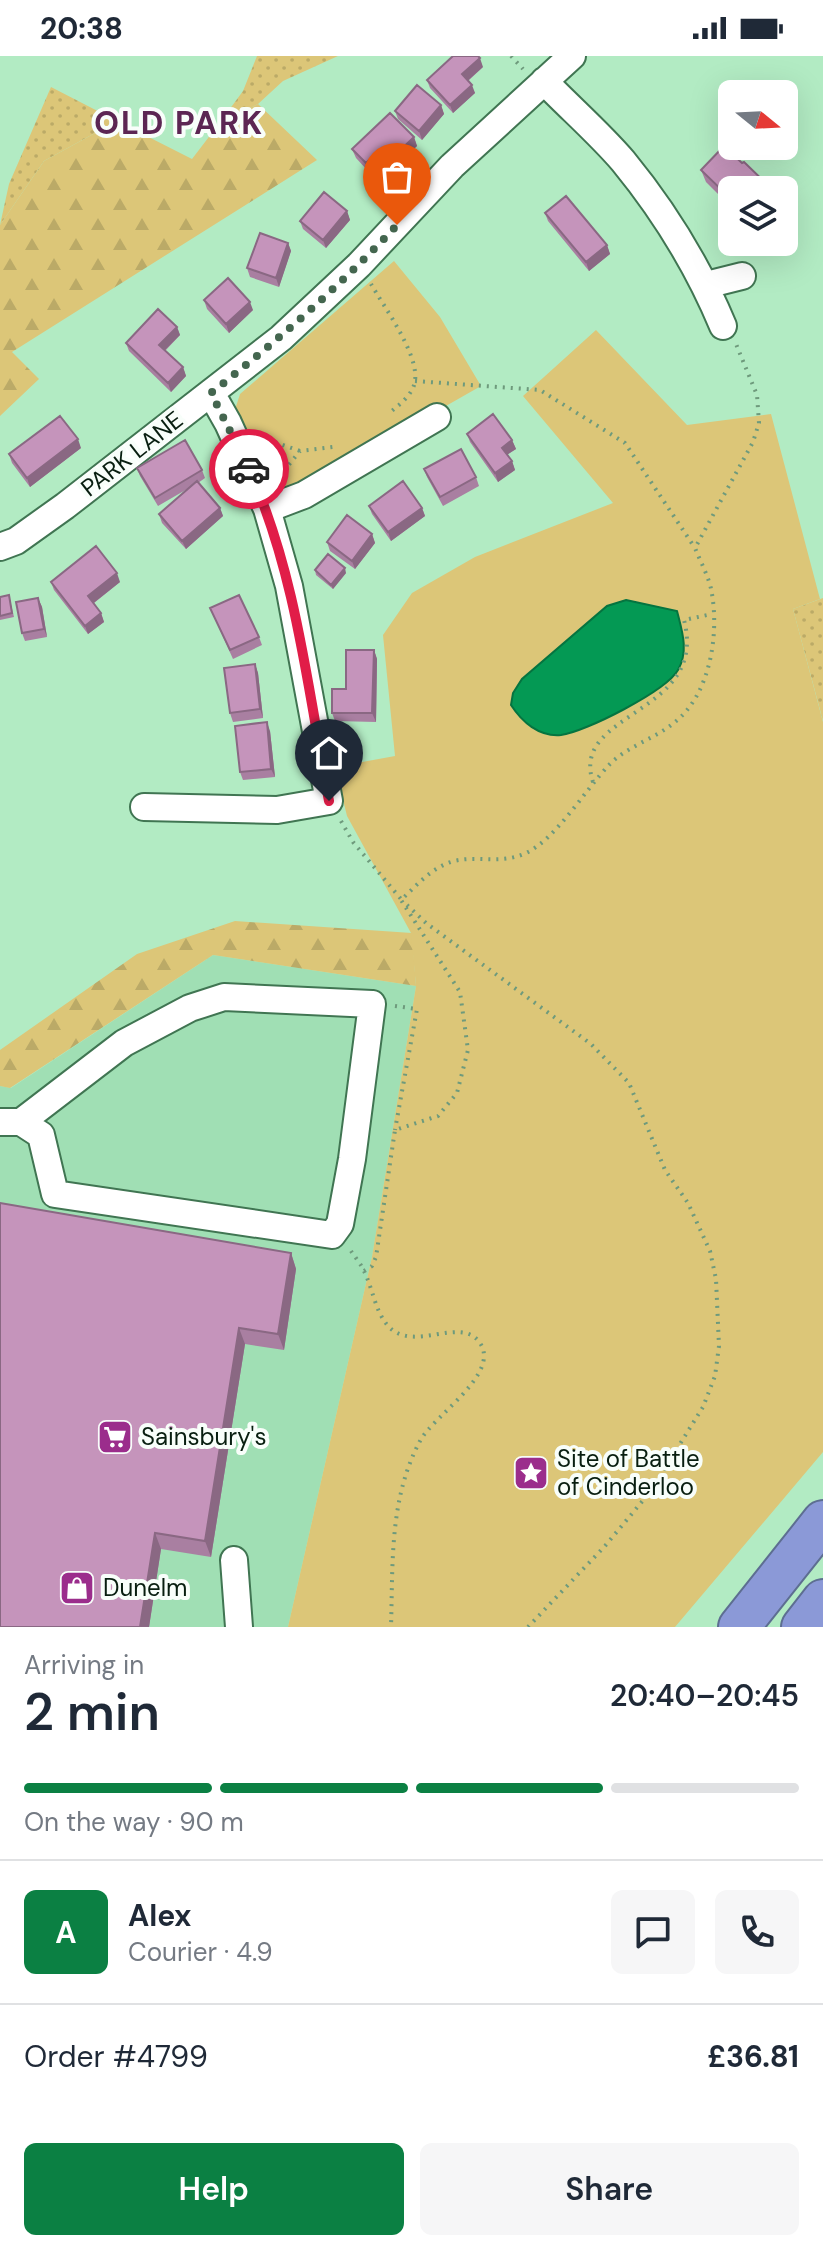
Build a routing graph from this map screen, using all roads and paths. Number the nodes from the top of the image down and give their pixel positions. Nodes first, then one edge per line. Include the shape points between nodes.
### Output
1 (572, 56) edge
2 (544, 81) junction
3 (359, 265) junction
4 (742, 276) dead end
5 (706, 285) junction
6 (723, 326) joint
7 (415, 381) junction
8 (211, 393) junction
9 (437, 417) dead end
10 (381, 420) dead end
11 (341, 443) dead end
12 (267, 509) junction
13 (0, 547) edge
14 (695, 548) junction
15 (713, 613) junction
16 (593, 782) junction
17 (329, 801) junction
18 (144, 807) dead end
19 (401, 900) junction
20 (372, 1004) junction
21 (11, 1122) edge
22 (395, 1130) junction
23 (335, 1231) junction
24 (364, 1271) junction
25 (823, 1521) edge
26 (234, 1560) dead end
27 (823, 1600) edge
28 (742, 1623) edge
29 (239, 1627) edge
30 (391, 1627) edge
31 (528, 1627) edge
32 (802, 1627) edge

1 - 2 street, PARK LANE
2 - 3 street, PARK LANE via 452,166
2 - 5 street via 657,204
3 - 7 path via 402,338
3 - 8 street, PARK LANE via 281,338
4 - 5 street
5 - 6 street
6 - 14 path via 740,349 757,395 759,423
7 - 10 path via 405,401
7 - 14 path via 540,390 625,443
8 - 12 street
8 - 13 street, PARK LANE via 65,506
9 - 12 street via 304,495
11 - 12 path via 300,451 278,479
12 - 17 street via 289,586
14 - 15 path via 712,591
15 - 16 path via 714,632 697,698 675,723 613,761
15 - 16 path via 684,620 688,654 682,669 672,684 599,741 589,771
16 - 19 path via 528,852 501,861 455,861 429,873
17 - 18 street via 277,810
17 - 19 path via 353,842
19 - 22 path via 460,992 468,1050 457,1093 438,1116
19 - 31 path via 591,1044 629,1083 665,1170 688,1203 710,1251 716,1279 719,1346 703,1407 650,1492
20 - 21 street via 224,997 190,1008 124,1043
20 - 22 path via 417,1009
20 - 23 street via 352,1159
21 - 23 street via 41,1135 55,1194 332,1235
22 - 24 path via 376,1257
23 - 24 path
24 - 30 path via 388,1326 415,1338 460,1332 475,1337 485,1361 480,1374 421,1437 410,1461 391,1547
25 - 28 highway
26 - 29 street
27 - 32 highway

